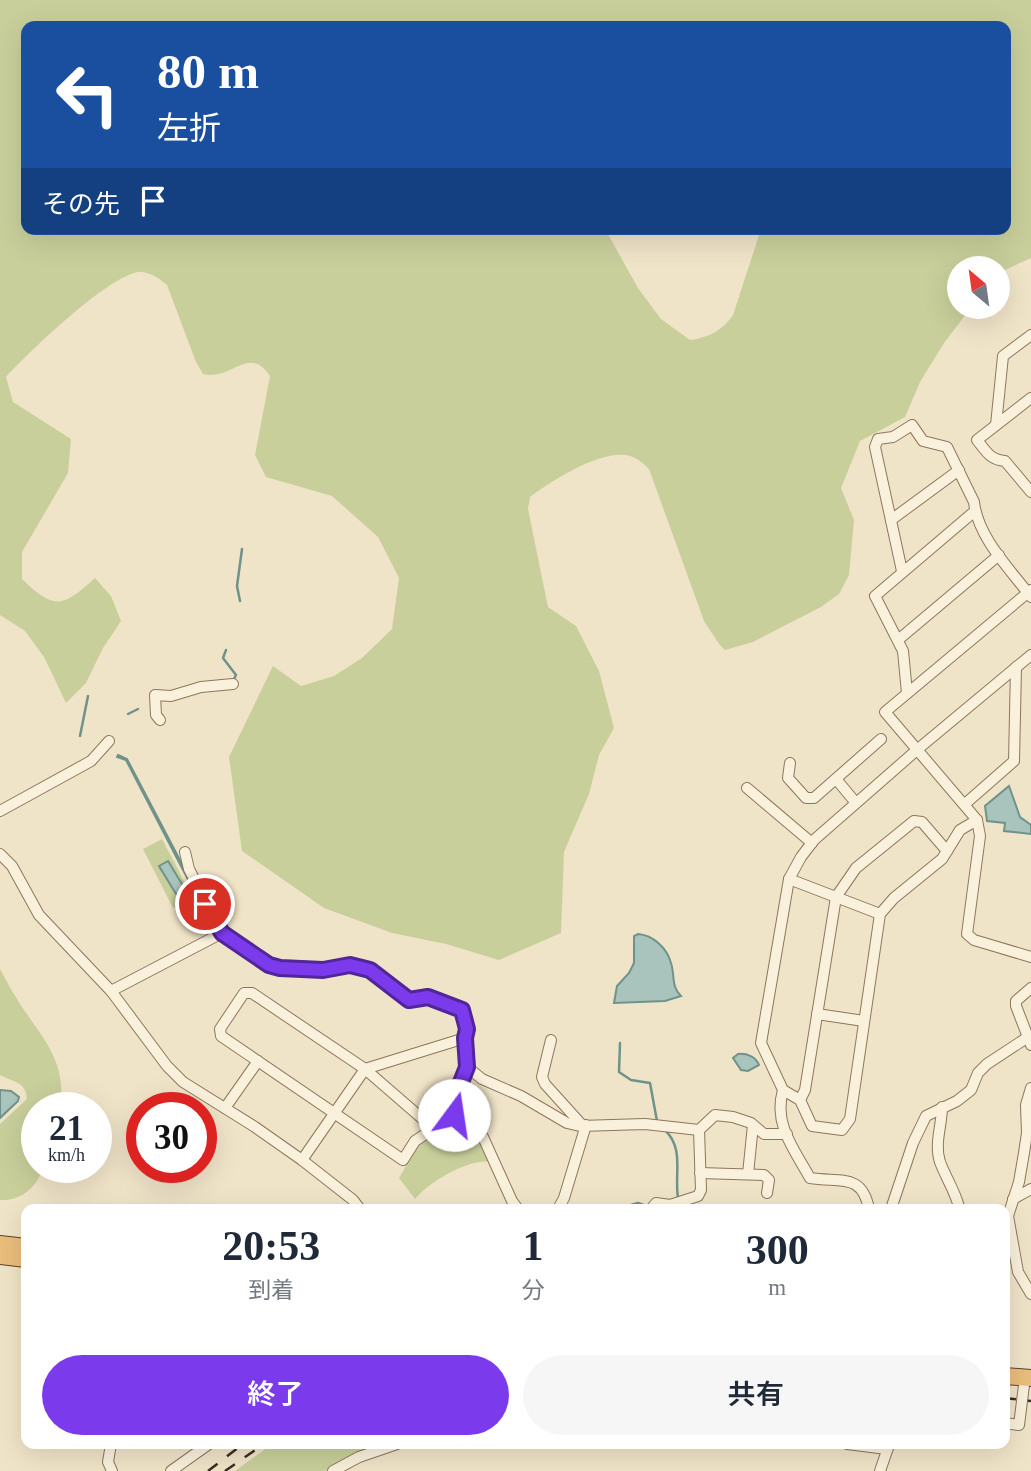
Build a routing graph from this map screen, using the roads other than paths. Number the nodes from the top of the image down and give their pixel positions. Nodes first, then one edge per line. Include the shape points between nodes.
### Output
1 (1031, 335) edge
2 (1031, 398) edge
3 (996, 425) junction
4 (959, 470) junction
5 (1031, 492) edge
6 (975, 511) junction
7 (891, 520) junction
8 (999, 555) junction
9 (902, 571) junction
10 (1030, 593) edge
11 (898, 640) junction
12 (1031, 654) edge
13 (1016, 667) junction
14 (233, 684) dead end
15 (907, 693) junction
16 (160, 720) dead end
17 (881, 739) dead end
18 (108, 741) dead end
19 (918, 749) junction
20 (790, 763) dead end
21 (836, 779) junction
22 (747, 788) dead end
23 (856, 803) junction
24 (965, 804) junction
25 (0, 811) edge
26 (977, 820) junction
27 (812, 843) junction
28 (947, 851) junction
29 (185, 852) dead end
30 (0, 854) edge
31 (789, 878) junction
32 (836, 897) junction
33 (880, 914) junction
34 (222, 933) junction
35 (1031, 957) edge
36 (1031, 988) edge
37 (111, 991) junction
38 (817, 1014) junction
39 (864, 1021) junction
40 (465, 1038) junction
41 (551, 1040) dead end
42 (1029, 1041) edge
43 (258, 1061) junction
44 (467, 1067) junction
45 (365, 1069) junction
46 (1031, 1088) edge
47 (783, 1090) junction
48 (800, 1100) junction
49 (942, 1107) junction
50 (225, 1108) junction
51 (335, 1112) junction
52 (454, 1115) junction
53 (584, 1125) junction
54 (753, 1125) junction
55 (433, 1128) junction
56 (699, 1130) junction
57 (787, 1134) junction
58 (302, 1160) junction
59 (700, 1173) junction
60 (748, 1174) junction
61 (1031, 1189) edge
62 (767, 1193) dead end
63 (1013, 1199) junction
64 (356, 1204) edge
65 (515, 1204) edge
66 (561, 1204) edge
67 (673, 1204) edge
68 (868, 1204) edge
69 (893, 1204) edge
70 (959, 1204) edge
71 (1010, 1206) edge
72 (1010, 1231) edge
73 (0, 1244) edge
74 (21, 1246) edge
75 (0, 1256) edge
76 (21, 1258) edge
77 (1031, 1294) edge
78 (1010, 1369) edge
79 (1029, 1375) edge
80 (1010, 1376) edge
81 (1010, 1424) edge
82 (109, 1449) edge
83 (202, 1449) edge
84 (382, 1449) edge
85 (887, 1449) edge
86 (112, 1471) edge
87 (170, 1471) edge
88 (333, 1471) edge
89 (880, 1471) edge

1 - 3 street via 1003,356
2 - 3 street
3 - 5 street via 977,440 990,457 1005,461
4 - 6 street
4 - 7 street
4 - 7 street via 947,447 923,441 912,425 893,437 877,439
6 - 8 street
6 - 9 street
7 - 9 street
8 - 10 street
8 - 11 street
9 - 11 street via 875,596
10 - 15 street
11 - 15 street
12 - 13 street
13 - 19 street
13 - 24 street via 1014,761
14 - 16 street via 155,695
15 - 19 street via 885,712
17 - 21 street
18 - 25 street via 91,761
19 - 23 street
19 - 24 street
20 - 21 street via 788,778 806,798 814,798
21 - 23 street
22 - 27 street
23 - 27 street
24 - 26 street
26 - 28 street via 960,830
26 - 35 street via 980,836 967,934
27 - 31 street
28 - 32 street via 922,822 914,821 856,868
28 - 33 street
29 - 34 street
30 - 37 street via 12,866 39,915
31 - 32 street
31 - 47 street via 761,1043
32 - 33 street
32 - 38 street
33 - 39 street
34 - 37 street
34 - 40 street via 280,968 323,970 350,965 370,970 409,1000 428,997 462,1010
36 - 42 street via 1016,1001
37 - 50 street via 167,1066 183,1082
38 - 39 street
38 - 48 street
39 - 48 street via 850,1119 842,1130 812,1126
40 - 44 street
40 - 45 street
41 - 53 street via 542,1077
42 - 49 street via 987,1064 971,1090
43 - 45 street via 221,1036 220,1029 244,993 252,993
43 - 50 street
43 - 51 street
44 - 52 street
44 - 53 street via 558,1119
45 - 51 street
45 - 55 street
46 - 63 street
47 - 48 street
47 - 57 street via 778,1105
49 - 69 street via 926,1116
49 - 70 street via 940,1161
50 - 58 street
51 - 55 street via 403,1160 415,1141
51 - 58 street
52 - 55 street
52 - 65 street via 483,1137
53 - 56 street via 645,1124
53 - 66 street
54 - 56 street via 715,1115
54 - 57 street via 764,1134
54 - 60 street
56 - 59 street
57 - 68 street via 810,1178 855,1184 865,1193
58 - 64 street
59 - 60 street
59 - 67 street via 698,1196
60 - 62 street via 769,1180
61 - 63 street
63 - 71 street
72 - 77 street via 1018,1272
73 - 74 highway
75 - 76 highway
78 - 79 highway
79 - 80 highway
79 - 81 street via 1018,1425
82 - 86 street
83 - 87 street
84 - 88 street
85 - 89 street

